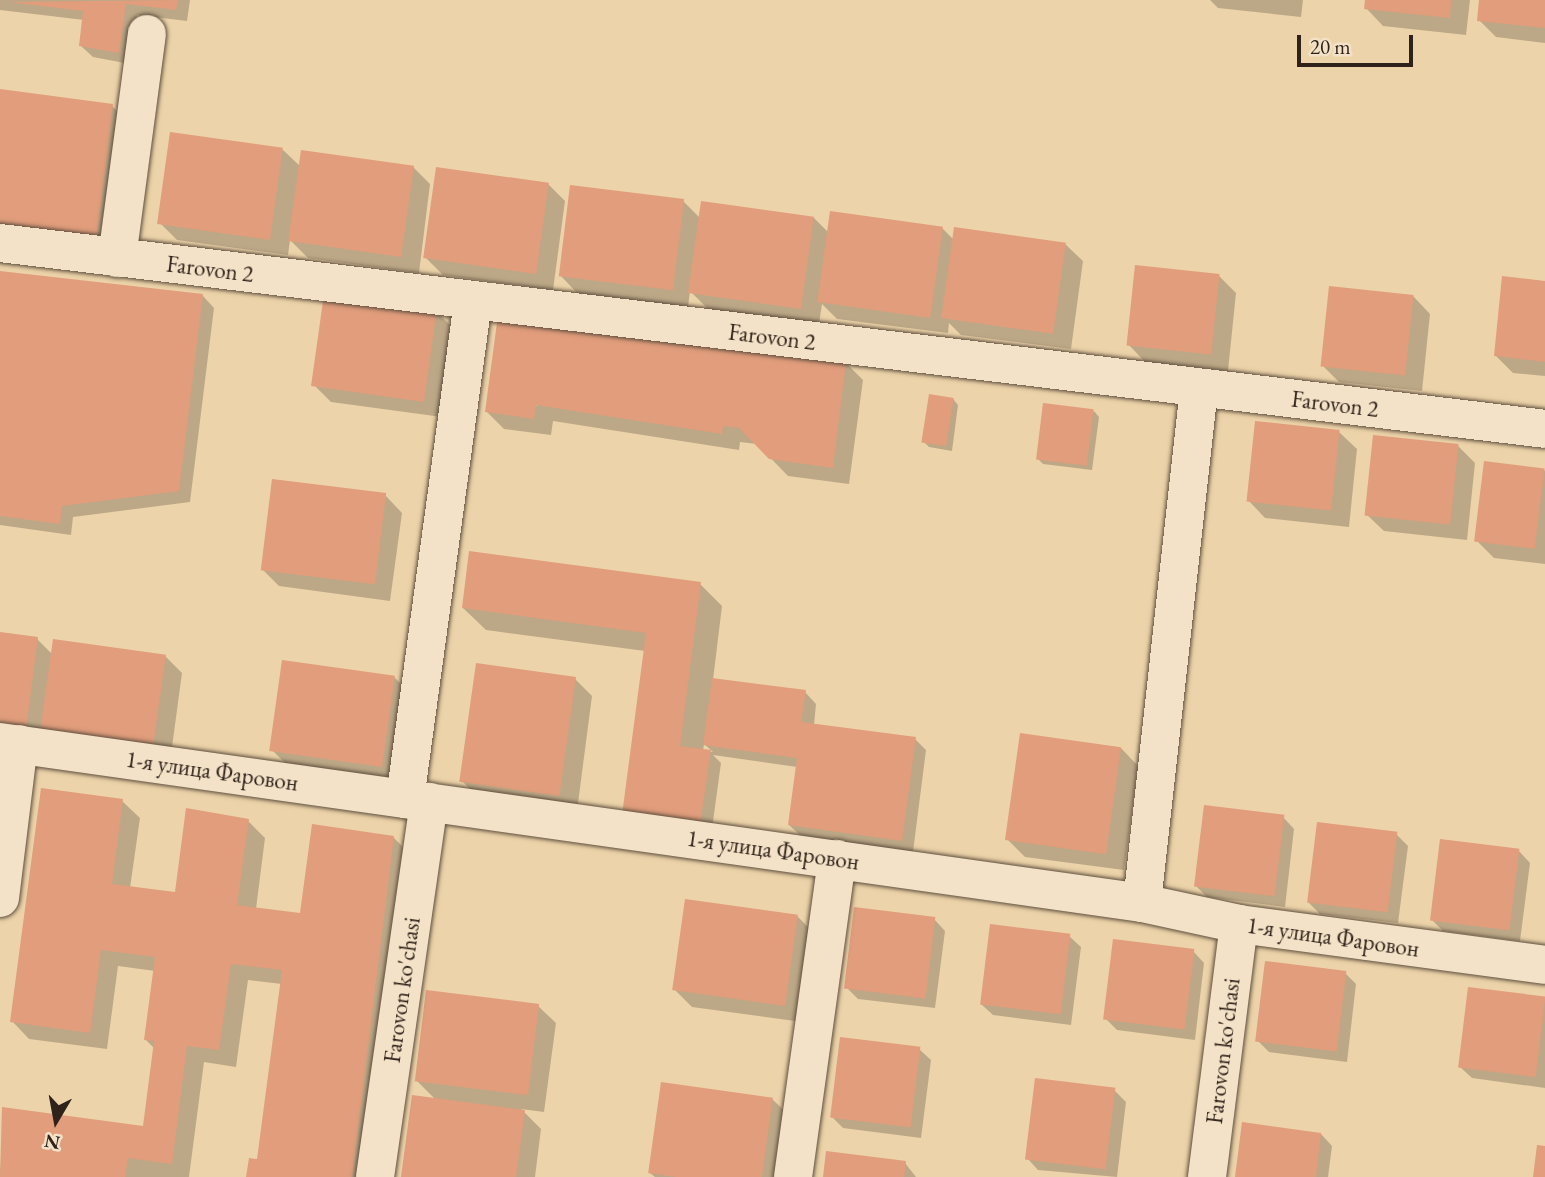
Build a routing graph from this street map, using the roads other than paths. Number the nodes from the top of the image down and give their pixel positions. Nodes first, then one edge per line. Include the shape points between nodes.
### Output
1 (147, 34) dead end
2 (0, 243) edge
3 (117, 258) junction
4 (473, 300) junction
5 (1199, 388) junction
6 (1545, 429) edge
7 (10, 743) edge
8 (417, 800) junction
9 (837, 859) junction
10 (0, 898) edge
11 (1142, 903) junction
12 (1240, 924) junction
13 (1545, 965) edge
14 (375, 1177) edge
15 (793, 1177) edge
16 (1207, 1177) edge

1 - 3 street
2 - 3 street, Farovon 2
3 - 4 street, Farovon 2
4 - 5 street, Farovon 2
4 - 8 street, Farovon ko'chasi
5 - 6 street, Farovon 2
5 - 11 street
7 - 8 street, 1-я улица Фаровон
7 - 10 street
8 - 9 street, 1-я улица Фаровон
8 - 14 street, Farovon ko'chasi
9 - 11 street, 1-я улица Фаровон
9 - 15 street
11 - 12 street, 1-я улица Фаровон
12 - 13 street, 1-я улица Фаровон
12 - 16 street, Farovon ko'chasi

